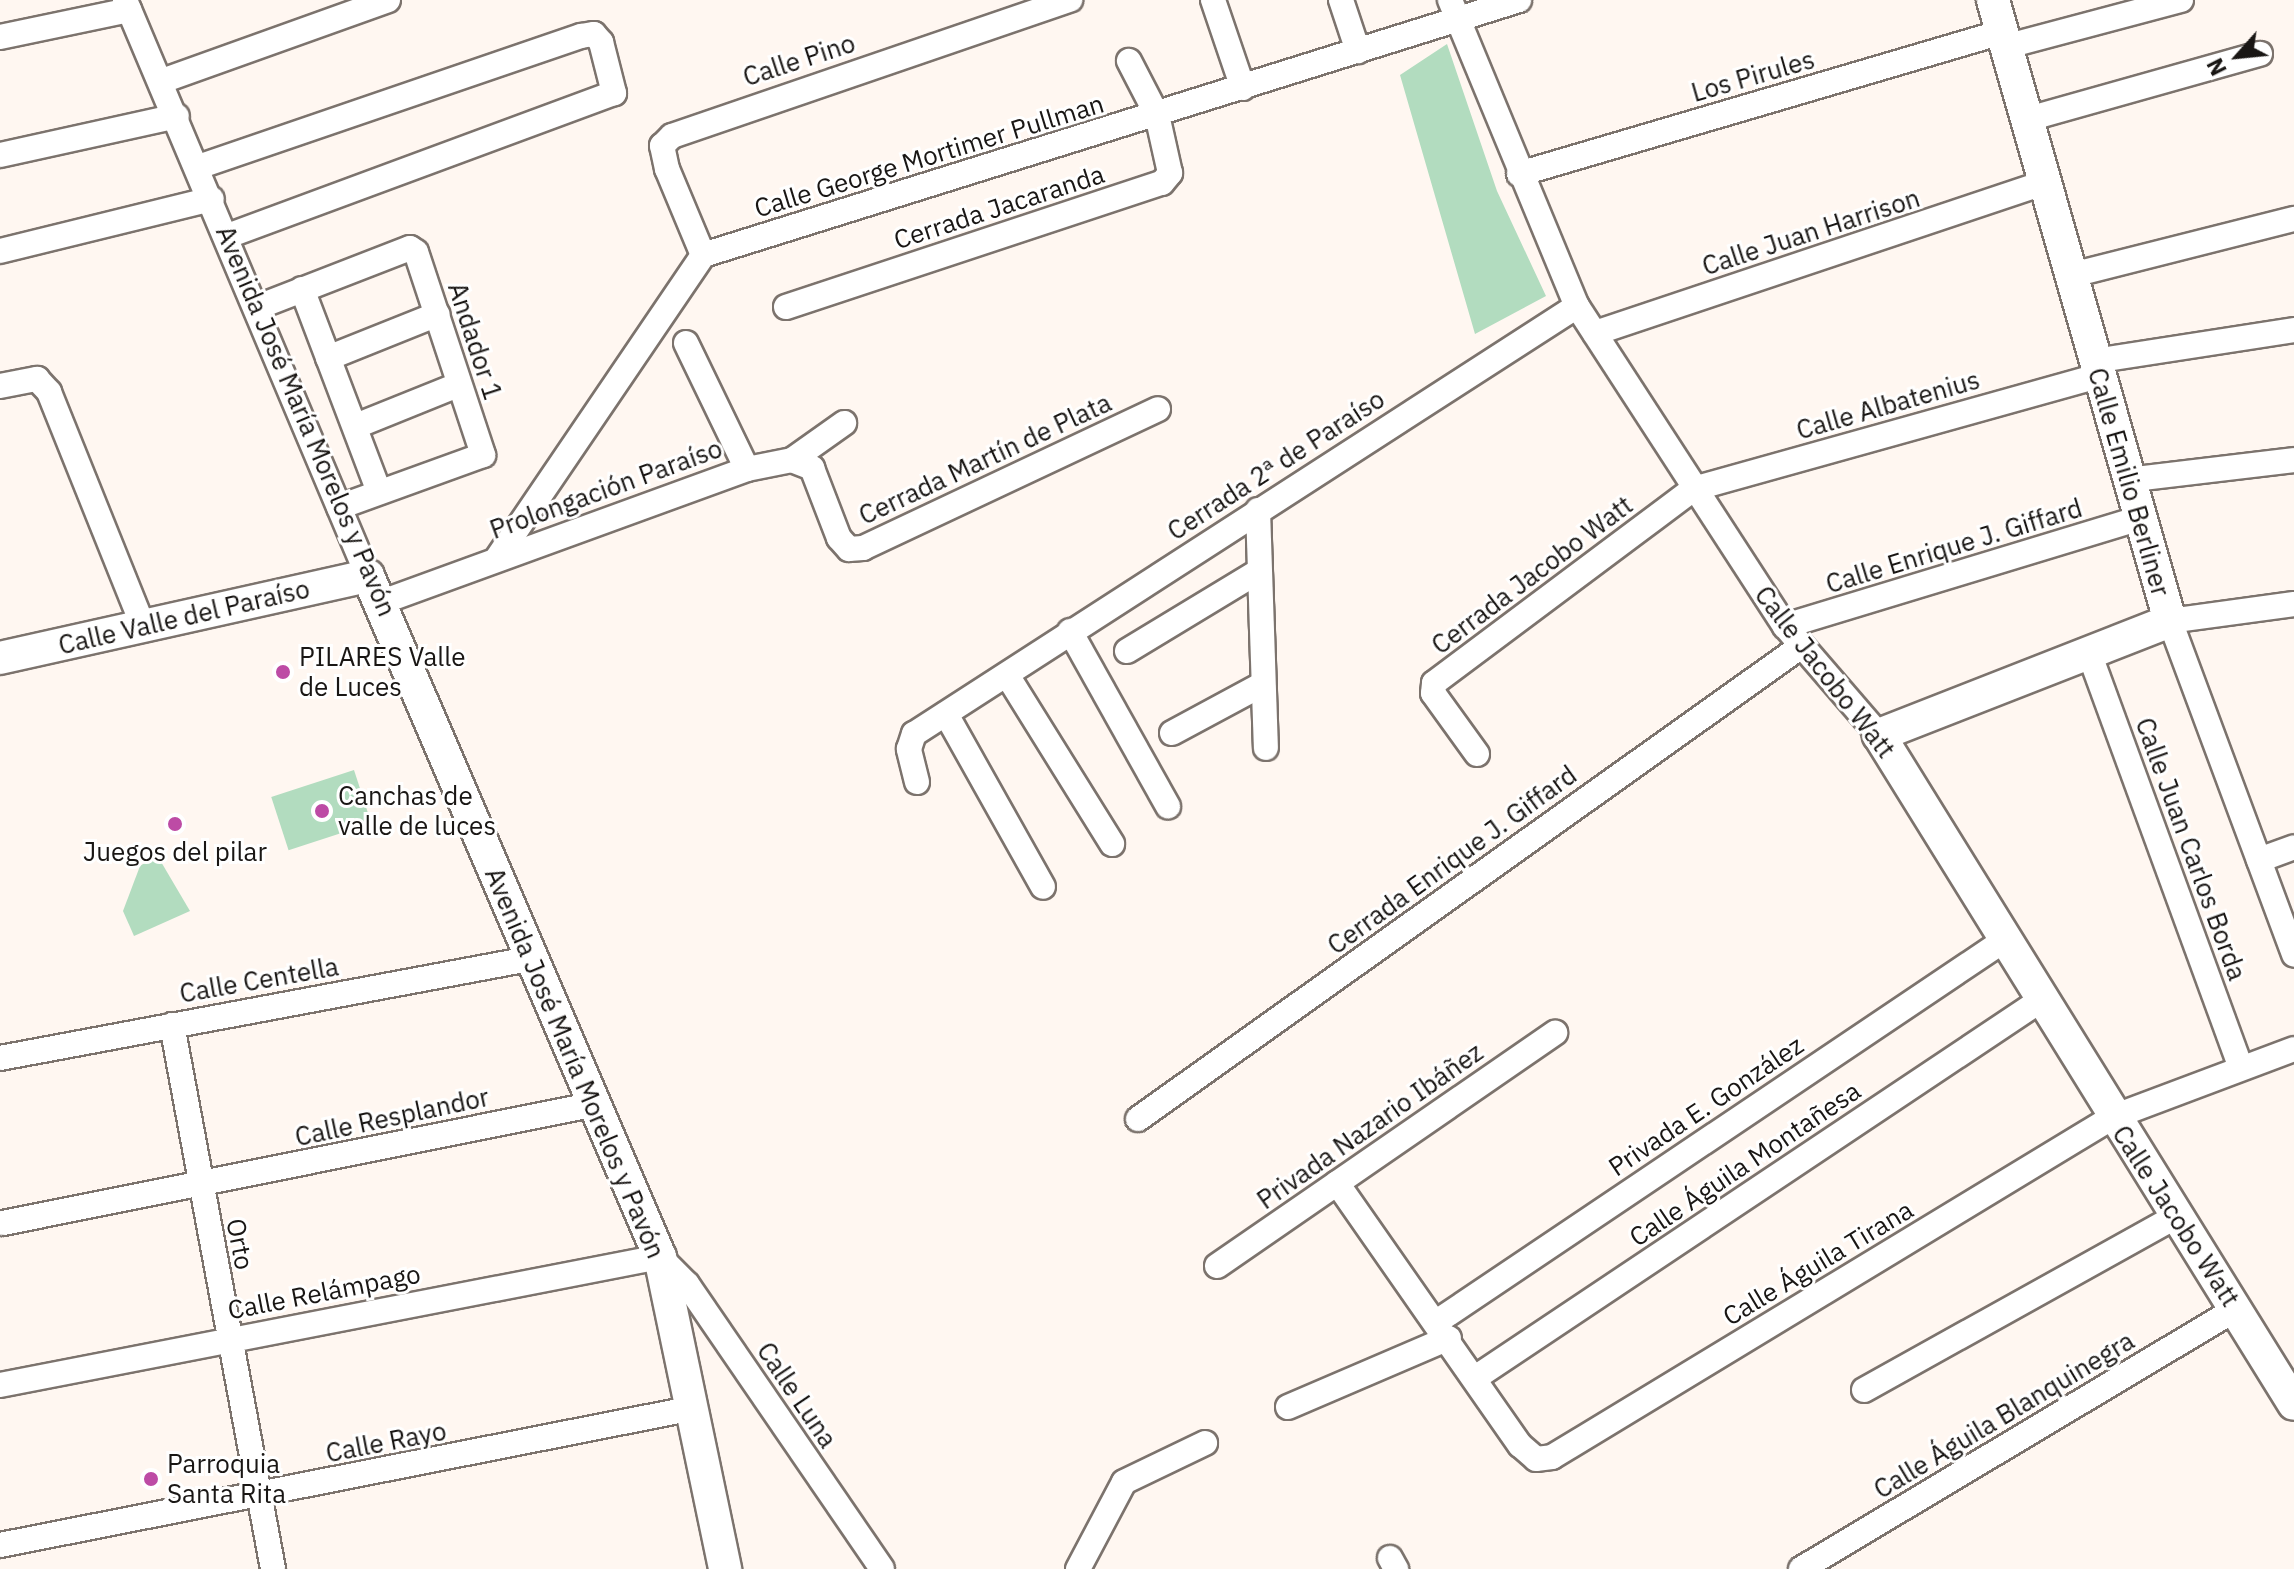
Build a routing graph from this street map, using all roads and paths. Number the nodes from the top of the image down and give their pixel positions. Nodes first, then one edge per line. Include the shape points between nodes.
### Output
1 (388, 0) edge
2 (1070, 0) edge
3 (1213, 0) edge
4 (1341, 0) edge
5 (1519, 0) edge
6 (1993, 0) edge
7 (2181, 0) edge
8 (127, 5) edge
9 (1453, 11) edge
10 (0, 37) edge
11 (2005, 39) junction
12 (1358, 51) junction
13 (2260, 54) dead end
14 (1129, 61) dead end
15 (162, 81) junction
16 (1243, 88) junction
17 (1157, 115) junction
18 (177, 116) junction
19 (2028, 119) junction
20 (0, 155) edge
21 (198, 167) junction
22 (1519, 174) junction
23 (2044, 183) junction
24 (212, 199) junction
25 (2294, 219) edge
26 (228, 236) junction
27 (0, 251) edge
28 (703, 255) junction
29 (2072, 275) junction
30 (302, 289) junction
31 (1577, 306) junction
32 (258, 307) junction
33 (786, 307) dead end
34 (438, 314) junction
35 (2294, 330) edge
36 (1595, 333) junction
37 (686, 343) dead end
38 (328, 358) junction
39 (2095, 369) junction
40 (458, 385) junction
41 (0, 386) edge
42 (1158, 409) dead end
43 (844, 423) dead end
44 (356, 426) junction
45 (792, 460) junction
46 (2294, 460) edge
47 (747, 469) junction
48 (2127, 480) junction
49 (1693, 489) junction
50 (379, 492) junction
51 (339, 507) junction
52 (1258, 510) junction
53 (2138, 519) junction
54 (498, 557) junction
55 (1259, 571) junction
56 (375, 589) junction
57 (2294, 604) edge
58 (2170, 621) junction
59 (143, 626) junction
60 (1785, 626) junction
61 (1070, 631) junction
62 (1800, 647) junction
63 (2088, 650) junction
64 (1127, 651) dead end
65 (0, 658) edge
66 (1007, 675) junction
67 (1261, 685) junction
68 (946, 714) junction
69 (1172, 733) dead end
70 (1879, 735) junction
71 (1266, 748) dead end
72 (1477, 754) dead end
73 (917, 782) dead end
74 (1168, 806) dead end
75 (1112, 844) dead end
76 (2294, 847) edge
77 (2259, 860) junction
78 (1043, 887) dead end
79 (2006, 939) junction
80 (2294, 955) edge
81 (529, 959) junction
82 (2044, 998) junction
83 (172, 1025) junction
84 (1555, 1033) dead end
85 (2294, 1049) edge
86 (0, 1058) edge
87 (2241, 1068) junction
88 (596, 1104) junction
89 (2113, 1117) junction
90 (1138, 1119) dead end
91 (1337, 1183) junction
92 (200, 1185) junction
93 (2177, 1216) junction
94 (3, 1223) dead end
95 (660, 1257) junction
96 (1217, 1266) dead end
97 (2236, 1309) junction
98 (1444, 1329) junction
99 (231, 1339) junction
100 (1478, 1376) junction
101 (0, 1385) edge
102 (1864, 1390) dead end
103 (2294, 1404) edge
104 (1288, 1407) dead end
105 (689, 1409) junction
106 (1205, 1443) dead end
107 (257, 1496) junction
108 (0, 1545) edge
109 (273, 1569) edge
110 (725, 1569) edge
111 (882, 1569) edge
112 (1078, 1569) edge
113 (1801, 1569) edge

1 - 15 street
2 - 28 street, Calle Pino via 672,136 662,146 667,169
3 - 16 street
4 - 12 street
5 - 9 street, Calle George Mortimer Pullman
6 - 11 street, Calle Emilio Berliner
7 - 11 street, Los Pirules
8 - 10 street
8 - 15 street, Avenida José María Morelos y Pavón
9 - 12 street, Calle George Mortimer Pullman
9 - 22 street, Calle Jacobo Watt
11 - 19 street, Calle Emilio Berliner
11 - 22 street, Los Pirules
12 - 16 street, Calle George Mortimer Pullman
13 - 19 street
14 - 17 street
15 - 18 street, Avenida José María Morelos y Pavón
16 - 17 street, Calle George Mortimer Pullman
17 - 28 street, Calle George Mortimer Pullman
17 - 33 street, Cerrada Jacaranda via 1170,173 1162,183
18 - 20 street
18 - 21 street, Avenida José María Morelos y Pavón
19 - 23 street, Calle Emilio Berliner
21 - 24 street, Avenida José María Morelos y Pavón
21 - 26 street via 581,36 594,34 601,42 614,93
22 - 31 street, Calle Jacobo Watt
23 - 29 street, Calle Emilio Berliner
23 - 36 street, Calle Juan Harrison
24 - 26 street, Avenida José María Morelos y Pavón
24 - 27 street
25 - 29 street
26 - 32 street, Avenida José María Morelos y Pavón
28 - 54 street
29 - 39 street, Calle Emilio Berliner
30 - 32 street
30 - 34 street, Andador 1 via 410,248
30 - 38 street
31 - 36 street, Calle Jacobo Watt
31 - 52 street, Cerrada 2ª de Paraíso
32 - 51 street, Avenida José María Morelos y Pavón
34 - 38 street
34 - 40 street, Andador 1
35 - 39 street, Calle Albatenius
36 - 49 street, Calle Jacobo Watt
37 - 47 street
38 - 44 street
39 - 48 street, Calle Emilio Berliner
39 - 49 street, Calle Albatenius
40 - 44 street
40 - 50 street, Andador 1 via 483,455
41 - 59 street via 37,379 49,392
42 - 45 street, Cerrada Martín de Plata via 863,548 849,549 839,538 812,468
43 - 45 street, Prolongación Paraíso
44 - 50 street
45 - 47 street, Prolongación Paraíso
46 - 48 street
47 - 54 street, Prolongación Paraíso
48 - 53 street, Calle Emilio Berliner
49 - 60 street, Calle Jacobo Watt
49 - 72 street, Cerrada Jacobo Watt via 1434,683 1433,693
50 - 51 street
51 - 56 street, Avenida José María Morelos y Pavón
52 - 55 street
52 - 61 street, Cerrada 2ª de Paraíso
53 - 58 street, Calle Emilio Berliner
53 - 60 street, Calle Enrique J. Giffard
54 - 56 street, Prolongación Paraíso
55 - 64 street
55 - 67 street
56 - 59 street, Calle Valle del Paraíso
56 - 81 street, Avenida José María Morelos y Pavón
57 - 58 street
58 - 63 street
58 - 77 street, Calle Emilio Berliner
59 - 65 street, Calle Valle del Paraíso
60 - 62 street, Calle Jacobo Watt
61 - 66 street, Cerrada 2ª de Paraíso
61 - 74 street
62 - 70 street, Calle Jacobo Watt
62 - 90 street, Cerrada Enrique J. Giffard
63 - 70 street
63 - 87 street, Calle Juan Carlos Borda
66 - 68 street, Cerrada 2ª de Paraíso
66 - 75 street
67 - 69 street
67 - 71 street
68 - 73 street, Cerrada 2ª de Paraíso via 914,734 909,749
68 - 78 street
70 - 79 street, Calle Jacobo Watt
76 - 77 street
77 - 80 street, Calle Emilio Berliner
79 - 82 street, Calle Jacobo Watt
79 - 98 street, Privada E. González
81 - 83 street, Calle Centella
81 - 88 street, Avenida José María Morelos y Pavón
82 - 89 street, Calle Jacobo Watt
82 - 100 street, Calle Águila Montañesa
83 - 86 street, Calle Centella
83 - 92 street, Orto
84 - 91 street, Privada Nazario Ibáñez
85 - 87 street, Calle Águila Tirana
87 - 89 street, Calle Águila Tirana
88 - 92 street, Calle Resplandor
88 - 95 street, Avenida José María Morelos y Pavón
89 - 93 street, Calle Jacobo Watt
89 - 100 street, Calle Águila Tirana via 1552,1457 1536,1459 1520,1445
91 - 96 street, Privada Nazario Ibáñez
91 - 98 street
92 - 94 street, Calle Resplandor
92 - 99 street, Orto
93 - 97 street, Calle Jacobo Watt
93 - 102 street
95 - 99 street, Calle Relámpago
95 - 105 street, Avenida José María Morelos y Pavón
95 - 111 street, Calle Luna via 687,1284
97 - 103 street, Calle Jacobo Watt
97 - 113 street, Calle Águila Blanquinegra
98 - 100 street
98 - 104 street, Privada E. González
99 - 101 street, Calle Relámpago
99 - 107 street, Orto
105 - 107 street, Calle Rayo
105 - 110 street, Avenida José María Morelos y Pavón
106 - 112 street via 1124,1482
107 - 108 street, Calle Rayo
107 - 109 street, Orto

